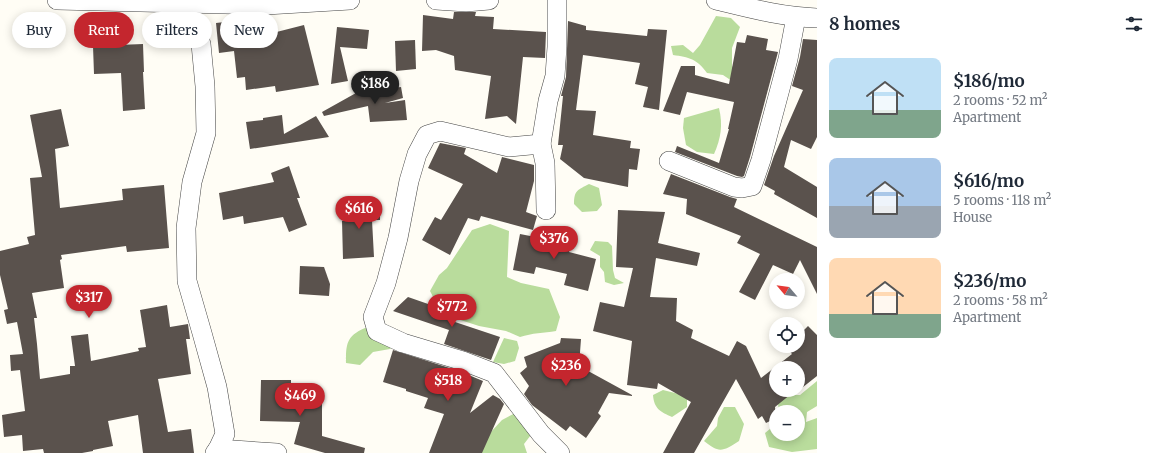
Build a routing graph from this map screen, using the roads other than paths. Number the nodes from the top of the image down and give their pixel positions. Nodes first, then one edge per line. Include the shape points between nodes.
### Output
1 (58, 0) edge
2 (350, 0) edge
3 (436, 0) edge
4 (489, 0) edge
5 (557, 0) edge
6 (716, 0) edge
7 (182, 2) junction
8 (796, 17) junction
9 (817, 18) edge
10 (541, 144) junction
11 (669, 161) dead end
12 (546, 210) dead end
13 (217, 451) edge
14 (277, 453) edge
15 (560, 453) edge

1 - 7 street
2 - 7 street via 266,5
3 - 4 street
5 - 10 street via 554,76
6 - 8 street
7 - 13 street via 201,44 206,109 206,133 192,182 186,228 186,282 217,387 225,434
8 - 9 street
8 - 11 street via 788,59 752,186 734,187
10 - 12 street via 545,163
10 - 15 street via 509,146 440,131 427,136 409,181 398,238 386,283 373,317 377,331 402,343 494,373 541,434
13 - 14 street

